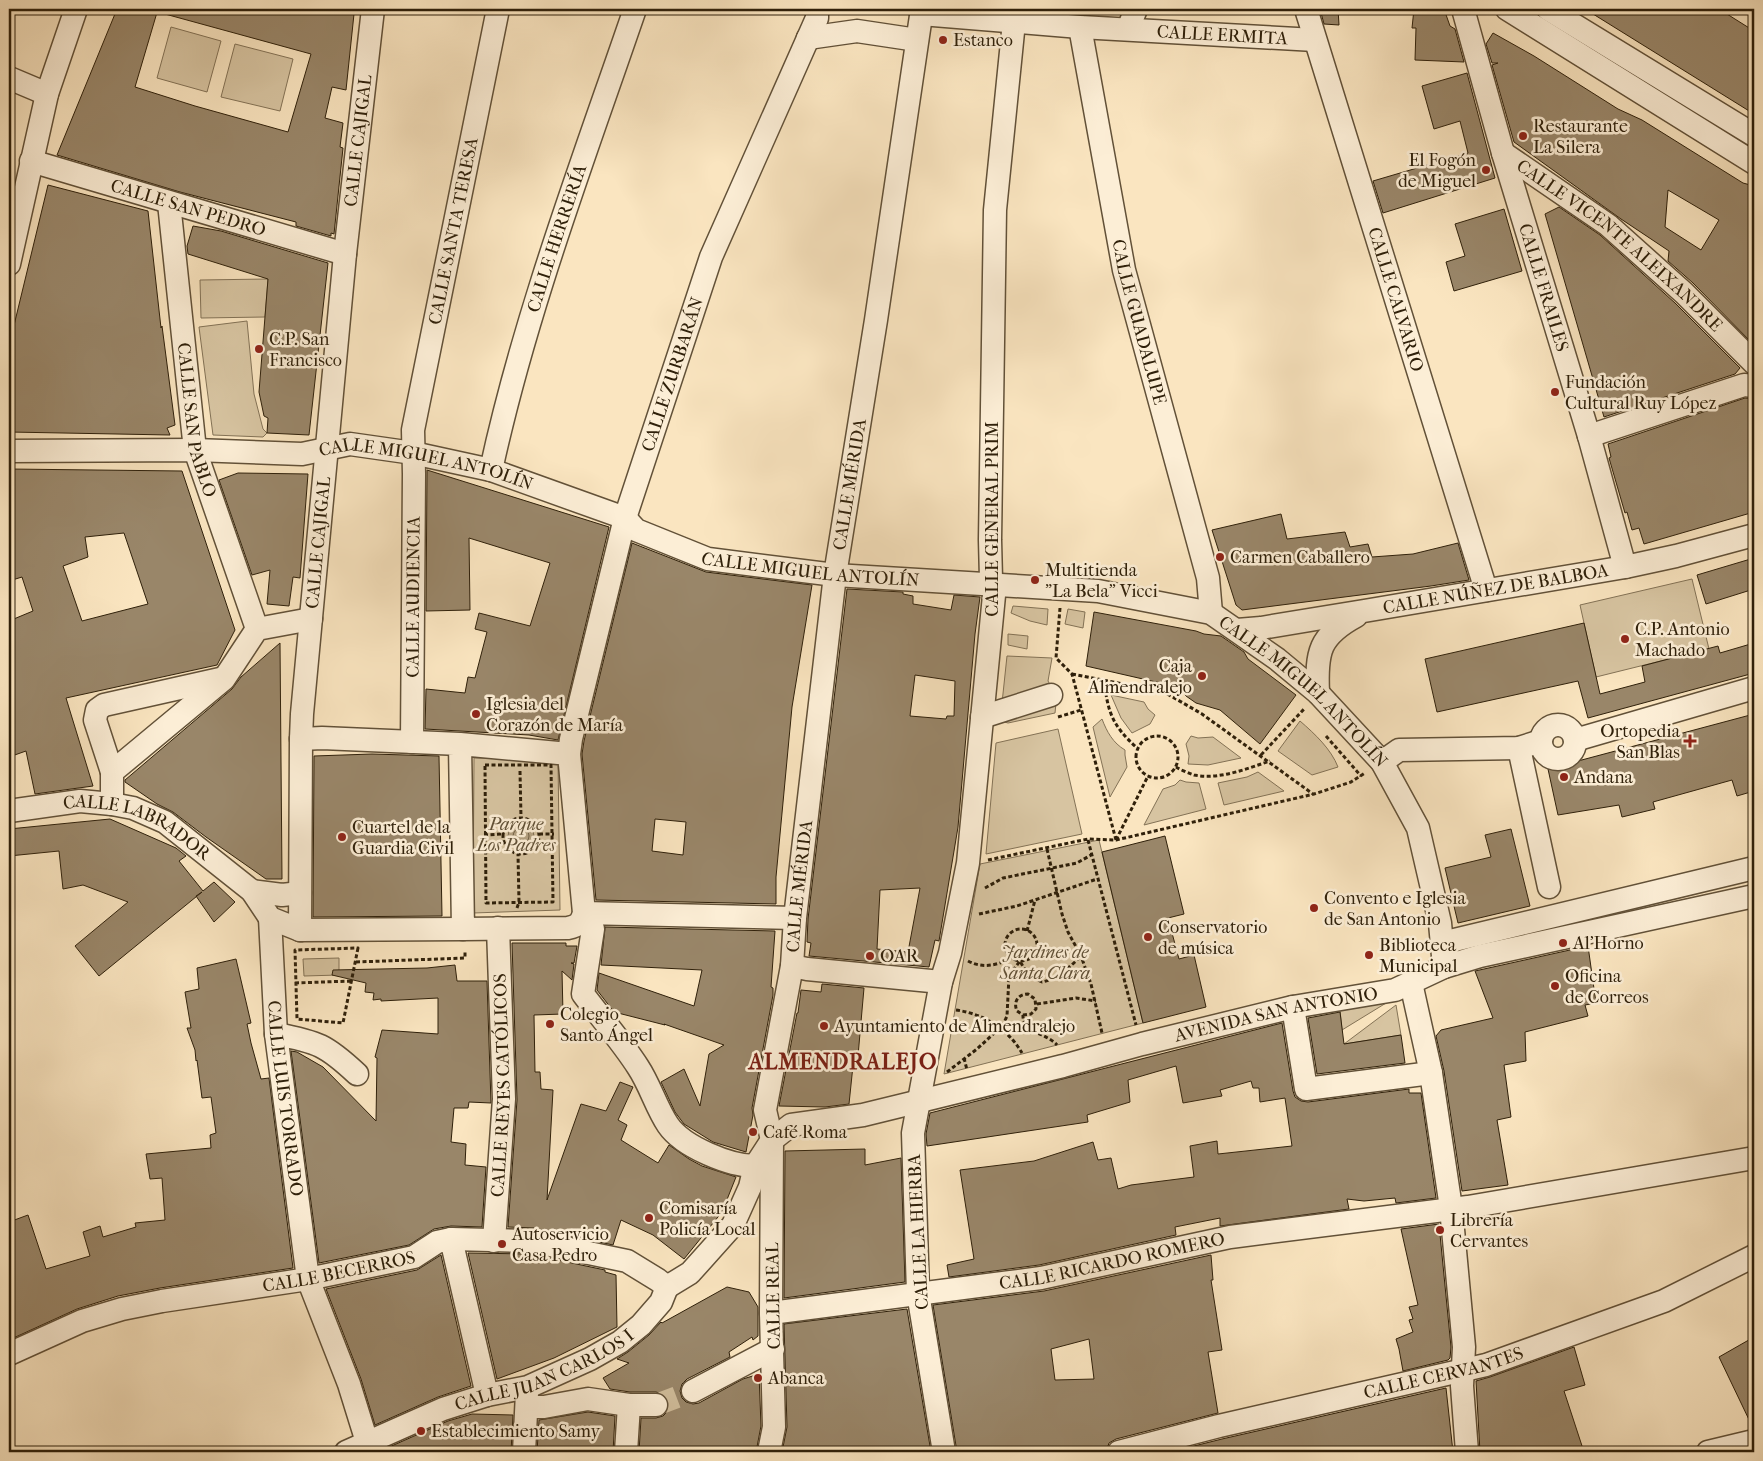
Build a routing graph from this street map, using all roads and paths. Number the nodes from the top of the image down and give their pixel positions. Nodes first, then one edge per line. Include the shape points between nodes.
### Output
1 (76, 9) edge
2 (373, 9) edge
3 (498, 9) edge
4 (635, 9) edge
5 (817, 9) edge
6 (825, 9) edge
7 (1306, 9) edge
8 (1464, 9) edge
9 (1507, 9) edge
10 (1548, 9) edge
11 (922, 11) edge
12 (1132, 19) edge
13 (1014, 22) junction
14 (1080, 27) junction
15 (857, 30) junction
16 (808, 38) junction
17 (917, 40) junction
18 (1315, 40) junction
19 (9, 78) edge
20 (46, 94) junction
21 (1754, 135) edge
22 (1503, 153) junction
23 (31, 161) junction
24 (1754, 162) edge
25 (169, 203) junction
26 (345, 254) junction
27 (9, 264) edge
28 (1754, 363) edge
29 (1754, 386) edge
30 (1589, 436) junction
31 (327, 449) junction
32 (195, 450) junction
33 (9, 451) edge
34 (413, 453) junction
35 (491, 470) junction
36 (625, 518) junction
37 (1754, 535) edge
38 (1625, 567) junction
39 (835, 575) junction
40 (995, 585) junction
41 (1061, 589) junction
42 (1486, 590) junction
43 (1364, 612) junction
44 (1210, 613) junction
45 (311, 619) junction
46 (257, 630) junction
47 (1237, 630) junction
48 (1072, 674) junction
49 (224, 678) junction
50 (1104, 680) junction
51 (1754, 688) edge
52 (1318, 693) junction
53 (1051, 695) dead end
54 (1303, 710) junction
55 (982, 717) junction
56 (1310, 717) dead end
57 (1322, 732) dead end
58 (301, 739) junction
59 (412, 742) junction
60 (460, 744) junction
61 (1519, 748) junction
62 (1137, 749) junction
63 (569, 754) junction
64 (1261, 755) junction
65 (520, 757) junction
66 (1270, 761) junction
67 (1382, 762) junction
68 (1176, 767) junction
69 (112, 772) junction
70 (1148, 776) junction
71 (1361, 776) junction
72 (1314, 794) junction
73 (112, 804) junction
74 (9, 812) edge
75 (521, 818) junction
76 (1088, 839) junction
77 (1116, 840) junction
78 (1047, 848) junction
79 (518, 854) junction
80 (1091, 855) junction
81 (968, 863) junction
82 (1754, 868) edge
83 (1097, 879) junction
84 (252, 891) junction
85 (980, 892) dead end
86 (300, 893) junction
87 (1058, 893) junction
88 (1754, 896) edge
89 (1035, 900) junction
90 (519, 902) junction
91 (1553, 903) junction
92 (584, 913) junction
93 (977, 914) dead end
94 (270, 918) junction
95 (796, 918) junction
96 (505, 928) junction
97 (300, 930) junction
98 (1027, 931) junction
99 (464, 937) junction
100 (1561, 938) junction
101 (1442, 943) junction
102 (1081, 956) junction
103 (964, 958) dead end
104 (1012, 958) junction
105 (1020, 961) junction
106 (356, 962) junction
107 (792, 966) junction
108 (1444, 967) junction
109 (351, 981) junction
110 (295, 982) junction
111 (941, 982) junction
112 (1412, 983) junction
113 (1096, 1001) junction
114 (1037, 1004) junction
115 (1292, 1007) junction
116 (956, 1010) dead end
117 (1023, 1015) junction
118 (1001, 1028) junction
119 (1102, 1033) dead end
120 (276, 1034) junction
121 (1142, 1044) junction
122 (1022, 1053) dead end
123 (1063, 1066) junction
124 (1431, 1073) junction
125 (357, 1074) dead end
126 (944, 1074) dead end
127 (920, 1100) junction
128 (772, 1140) junction
129 (1754, 1158) edge
130 (755, 1166) junction
131 (1451, 1208) junction
132 (451, 1239) junction
133 (494, 1241) junction
134 (1754, 1256) edge
135 (308, 1279) junction
136 (667, 1287) junction
137 (918, 1293) junction
138 (771, 1313) junction
139 (773, 1349) junction
140 (9, 1354) edge
141 (1462, 1370) junction
142 (694, 1391) tunnel mouth
143 (487, 1395) junction
144 (527, 1397) junction
145 (629, 1405) junction
146 (656, 1405) tunnel mouth
147 (1753, 1440) edge
148 (367, 1442) junction
149 (346, 1452) edge
150 (524, 1452) edge
151 (626, 1452) edge
152 (769, 1452) edge
153 (944, 1452) edge
154 (1119, 1452) edge
155 (1467, 1452) edge
156 (1708, 1452) edge

1 - 20 street
2 - 26 street, CALLE CAJIGAL
3 - 34 street, CALLE SANTA TERESA via 413,430
4 - 35 street, CALLE HERRERÍA via 520,354
5 - 16 street, CALLE ZURBARÁN via 817,18
6 - 15 street
7 - 18 street, CALLE CALVARIO
8 - 22 street, CALLE FRAILES
9 - 24 street
10 - 21 street
11 - 13 street, CALLE ERMITA
11 - 17 street, CALLE MÉRIDA
12 - 14 street, CALLE ERMITA
12 - 18 street, CALLE ERMITA
13 - 14 street, CALLE ERMITA
13 - 40 street, CALLE GENERAL PRIM via 995,210 990,540 991,579
14 - 44 street, CALLE GUADALUPE via 1124,270 1208,578
15 - 16 street
15 - 17 street
16 - 36 street, CALLE ZURBARÁN via 711,257
17 - 39 street, CALLE MÉRIDA
18 - 42 street, CALLE CALVARIO
19 - 20 street
20 - 23 street
22 - 28 street, CALLE VICENTE ALEIXANDRE via 1608,225 1684,293
22 - 30 street, CALLE FRAILES
23 - 25 street, CALLE SAN PEDRO
23 - 27 street
25 - 26 street, CALLE SAN PEDRO
25 - 32 street, CALLE SAN PABLO
26 - 31 street, CALLE CAJIGAL
29 - 30 street via 1744,385
30 - 38 street, CALLE FRAILES
31 - 32 street, CALLE MIGUEL ANTOLÍN via 302,454
31 - 34 street, CALLE MIGUEL ANTOLÍN via 350,444
31 - 45 street, CALLE CAJIGAL
32 - 33 street, CALLE MIGUEL ANTOLÍN
32 - 46 street, CALLE SAN PABLO
34 - 35 street, CALLE MIGUEL ANTOLÍN
34 - 59 street, CALLE AUDIENCIA
35 - 36 street, CALLE MIGUEL ANTOLÍN
36 - 39 street, CALLE MIGUEL ANTOLÍN via 636,530 708,559
36 - 63 street, CALLE ZURBARÁN
37 - 38 street, CALLE NÚÑEZ DE BALBOA
38 - 42 street, CALLE NÚÑEZ DE BALBOA
39 - 40 street, CALLE MIGUEL ANTOLÍN
39 - 95 street, CALLE MÉRIDA
40 - 41 street, CALLE MIGUEL ANTOLÍN
40 - 55 street, CALLE GENERAL PRIM
41 - 44 street, CALLE MIGUEL ANTOLÍN via 1098,591
41 - 48 path via 1056,658
42 - 43 street, CALLE NÚÑEZ DE BALBOA
43 - 47 street, CALLE NÚÑEZ DE BALBOA
43 - 52 street via 1343,623 1320,648
44 - 47 street, CALLE MIGUEL ANTOLÍN
45 - 46 street
45 - 58 street, CALLE CAJIGAL
46 - 49 street
47 - 52 street, CALLE MIGUEL ANTOLÍN
48 - 50 path
48 - 77 path
49 - 69 street
49 - 69 street via 104,705 98,710 95,720
50 - 62 path via 1106,704 1113,722
50 - 64 path via 1164,692
51 - 61 street via 1575,740 1571,752 1565,757 1551,757 1541,741
52 - 54 path
52 - 67 street, CALLE MIGUEL ANTOLÍN
53 - 55 street
54 - 56 path
54 - 64 path
55 - 81 street, CALLE GENERAL PRIM
57 - 71 path
58 - 59 street
58 - 86 street, CALLE CAJIGAL
59 - 60 street
60 - 65 street
60 - 99 street
61 - 67 street via 1399,750
61 - 91 street
62 - 68 path via 1150,737 1167,738 1178,752
62 - 70 path via 1137,764
63 - 65 street
63 - 92 street, CALLE ZURBARÁN
64 - 66 path
65 - 75 path
65 - 90 path via 551,765 553,902
65 - 90 path via 485,765 486,903
66 - 68 path via 1212,776 1193,774
66 - 72 path
67 - 71 path
67 - 101 street, CALLE MIGUEL ANTOLÍN via 1418,828
68 - 70 path via 1164,777
69 - 73 street
70 - 77 path
71 - 72 path
72 - 77 path
73 - 74 street, CALLE LABRADOR via 80,801
73 - 84 street, CALLE LABRADOR via 132,808 165,822
75 - 79 path via 510,822 503,834 504,843
75 - 79 path via 537,826 540,838 534,849
76 - 77 path
76 - 78 path
76 - 80 path
78 - 81 path
78 - 87 path
79 - 90 path
80 - 83 path
80 - 85 path via 1077,863 1003,878
81 - 111 street, CALLE GENERAL PRIM
82 - 91 street
83 - 87 path
83 - 121 path
84 - 86 street, CALLE LABRADOR via 282,896
84 - 94 street, CALLE LABRADOR
86 - 97 street, CALLE CAJIGAL
87 - 89 path
87 - 102 path via 1068,932
88 - 100 street, AVENIDA SAN ANTONIO
89 - 93 path
89 - 98 path
90 - 96 path
91 - 100 street
91 - 101 street
92 - 95 street
92 - 96 street via 581,923 568,928
92 - 130 street, CALLE ZURBARÁN via 593,929 583,994 638,1068 669,1126 698,1149 742,1166
94 - 97 street
94 - 120 street, CALLE LUIS TORRADO
95 - 107 street, CALLE MÉRIDA
96 - 99 street
96 - 133 street, CALLE REYES CATÓLICOS via 504,1099
97 - 99 street
98 - 104 path via 1018,930 1007,939 1006,949
98 - 105 path via 1035,937 1036,947 1032,956
99 - 106 path via 465,958
100 - 108 street, AVENIDA SAN ANTONIO
101 - 108 street
102 - 105 path via 1058,975 1042,982 1028,974
102 - 113 path
103 - 104 path via 970,963 992,966
104 - 105 path
105 - 118 path via 1009,976 1006,1016
106 - 109 path
106 - 110 path via 358,948 295,950
107 - 111 street
107 - 128 street, CALLE MÉRIDA via 766,1110
108 - 112 street, AVENIDA SAN ANTONIO
109 - 110 path
109 - 110 path via 343,1023 297,1019
111 - 127 street, CALLE GENERAL PRIM
112 - 115 street, AVENIDA SAN ANTONIO via 1395,990
112 - 124 street
113 - 114 path via 1076,998
113 - 119 path
114 - 117 path via 1034,1012
114 - 117 path via 1032,996 1019,996 1015,1008
115 - 121 street, AVENIDA SAN ANTONIO
115 - 124 street via 1306,1089
116 - 118 path via 966,1011
117 - 123 path via 1026,1026 1057,1044
118 - 122 path
118 - 126 path
120 - 125 street via 310,1040 335,1053
120 - 135 street, CALLE LUIS TORRADO
121 - 123 street, AVENIDA SAN ANTONIO
123 - 127 street, AVENIDA SAN ANTONIO
124 - 131 street
127 - 128 street, AVENIDA SAN ANTONIO via 863,1115 791,1125
127 - 137 street, CALLE LA HIERBA via 913,1133
128 - 130 street, AVENIDA SAN ANTONIO
128 - 138 street, CALLE REAL
129 - 131 street, CALLE RICARDO ROMERO
130 - 136 street, AVENIDA SAN ANTONIO via 750,1187 733,1225 690,1273
131 - 137 street, CALLE RICARDO ROMERO via 1230,1237 1041,1278
131 - 141 street via 1464,1347
132 - 133 street, CALLE BECERROS
132 - 135 street, CALLE BECERROS via 437,1242 414,1257
132 - 143 street
133 - 136 street, CALLE BECERROS via 531,1241 627,1261
134 - 141 street, CALLE CERVANTES via 1664,1302 1486,1365
135 - 140 street, CALLE BECERROS via 122,1309 82,1321
135 - 148 street, CALLE LUIS TORRADO via 349,1384
136 - 144 street, CALLE JUAN CARLOS I via 661,1302 620,1342
137 - 138 street, CALLE RICARDO ROMERO
137 - 153 street, CALLE LA HIERBA
138 - 139 street, CALLE REAL
139 - 142 street
139 - 152 street, CALLE REAL via 774,1426
141 - 154 street, CALLE CERVANTES
141 - 155 street
143 - 144 street, CALLE JUAN CARLOS I
143 - 148 street, CALLE JUAN CARLOS I via 443,1409
144 - 145 street via 544,1407 588,1399
144 - 150 street
145 - 146 street
145 - 151 street
147 - 156 street
148 - 149 street, CALLE JUAN CARLOS I

